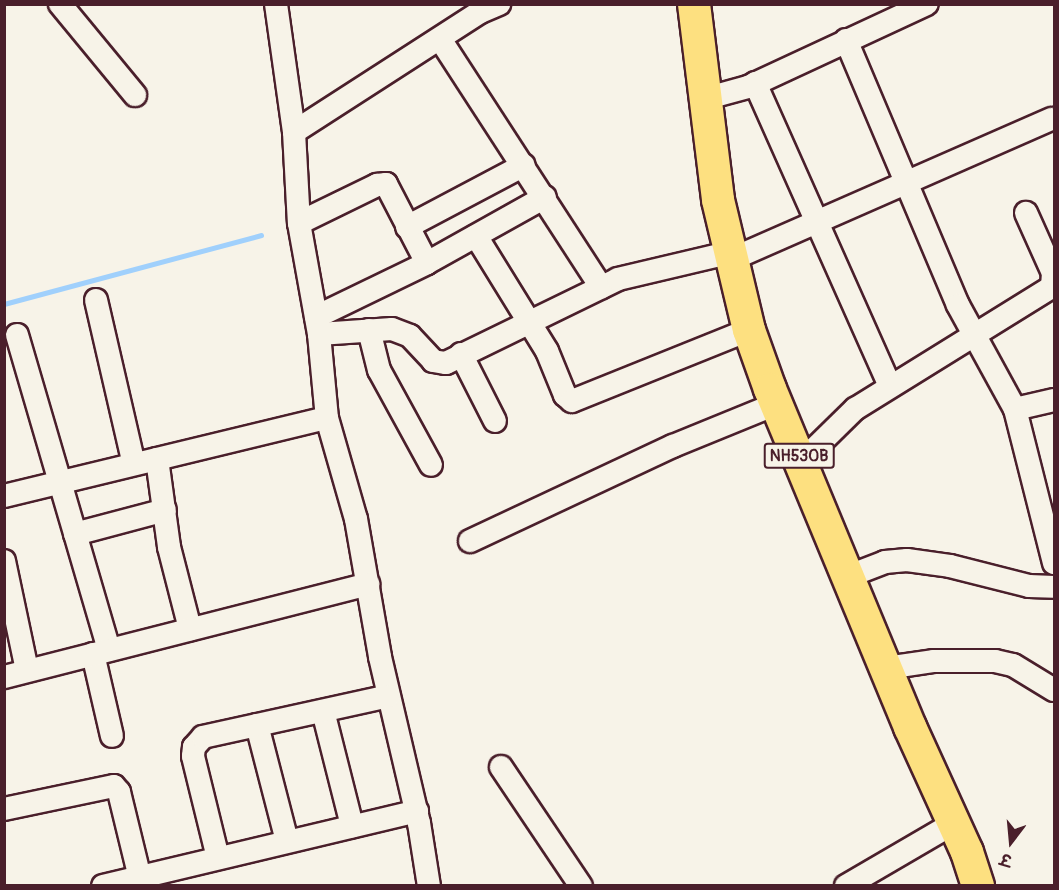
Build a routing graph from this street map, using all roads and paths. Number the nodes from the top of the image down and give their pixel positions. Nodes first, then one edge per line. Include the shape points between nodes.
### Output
1 (60, 4) edge
2 (276, 4) edge
3 (499, 4) edge
4 (694, 4) edge
5 (927, 4) edge
6 (440, 39) junction
7 (846, 40) junction
8 (755, 83) junction
9 (135, 95) dead end
10 (704, 99) junction
11 (1051, 119) dead end
12 (294, 132) junction
13 (524, 165) junction
14 (908, 180) junction
15 (545, 197) junction
16 (1026, 213) dead end
17 (299, 223) junction
18 (817, 224) junction
19 (407, 227) junction
20 (476, 236) junction
21 (729, 256) junction
22 (427, 263) junction
23 (601, 287) junction
24 (96, 300) dead end
25 (526, 321) junction
26 (317, 325) junction
27 (369, 330) junction
28 (749, 330) junction
29 (17, 335) dead end
30 (975, 335) junction
31 (461, 354) junction
32 (890, 386) junction
33 (1054, 400) edge
34 (776, 404) junction
35 (1015, 410) junction
36 (327, 418) junction
37 (495, 421) dead end
38 (157, 459) junction
39 (801, 462) junction
40 (135, 464) junction
41 (431, 465) dead end
42 (60, 482) junction
43 (4, 496) edge
44 (165, 510) junction
45 (75, 534) junction
46 (470, 541) dead end
47 (4, 561) edge
48 (1054, 563) edge
49 (849, 576) junction
50 (368, 584) junction
51 (1054, 587) edge
52 (190, 629) junction
53 (101, 652) junction
54 (886, 668) junction
55 (27, 670) junction
56 (4, 676) edge
57 (1054, 690) edge
58 (389, 696) junction
59 (323, 711) junction
60 (257, 725) junction
61 (112, 736) dead end
62 (501, 767) dead end
63 (4, 809) edge
64 (417, 811) junction
65 (954, 823) junction
66 (352, 826) junction
67 (287, 842) junction
68 (218, 858) junction
69 (141, 881) edge
70 (103, 885) edge
71 (429, 885) edge
72 (581, 885) edge
73 (846, 885) edge
74 (978, 885) edge

1 - 9 street
2 - 12 street
3 - 6 street
4 - 10 highway, NH530B
5 - 7 street
6 - 12 street
6 - 13 street
7 - 8 street
7 - 14 street
8 - 10 street
8 - 18 street
10 - 21 highway, NH530B
11 - 14 street
12 - 17 street
13 - 15 street
13 - 19 street
14 - 18 street
14 - 30 street
15 - 20 street
15 - 23 street
16 - 30 street via 1053,273 1052,287
17 - 19 street via 381,183 391,187
17 - 26 street
18 - 21 street
18 - 32 street
19 - 22 street
20 - 22 street
20 - 25 street
21 - 23 street
21 - 28 highway, NH530B
22 - 26 street
23 - 25 street
24 - 40 street
25 - 28 street via 547,351 565,395 572,401
25 - 31 street
26 - 27 street
26 - 36 street
27 - 31 street via 392,329 410,336 439,364
27 - 41 street via 379,370
28 - 34 highway, NH530B
29 - 42 street
30 - 32 street
30 - 35 street
31 - 37 street
32 - 39 street via 855,409
33 - 35 street
34 - 39 highway, NH530B
34 - 46 street via 673,446
35 - 48 street
36 - 38 street
36 - 50 street via 356,519
38 - 40 street
38 - 44 street
39 - 49 highway, NH530B
40 - 42 street
42 - 43 street
42 - 45 street
44 - 45 street
44 - 52 street via 169,547
45 - 53 street
47 - 55 street
49 - 51 street via 885,562 907,560 950,566 1029,586
49 - 54 highway, NH530B
50 - 52 street
50 - 58 street
52 - 53 street
53 - 55 street
53 - 61 street
54 - 57 street via 934,661 995,661 1013,665
54 - 65 highway, NH530B
55 - 56 street
58 - 59 street
58 - 64 street
59 - 60 street
59 - 66 street
60 - 67 street
60 - 68 street via 203,737 194,747 192,756
62 - 72 street
63 - 69 street via 114,786 119,792
64 - 66 street
64 - 71 street
65 - 73 street
65 - 74 highway, NH530B
66 - 67 street
67 - 68 street
68 - 69 street
69 - 70 street

